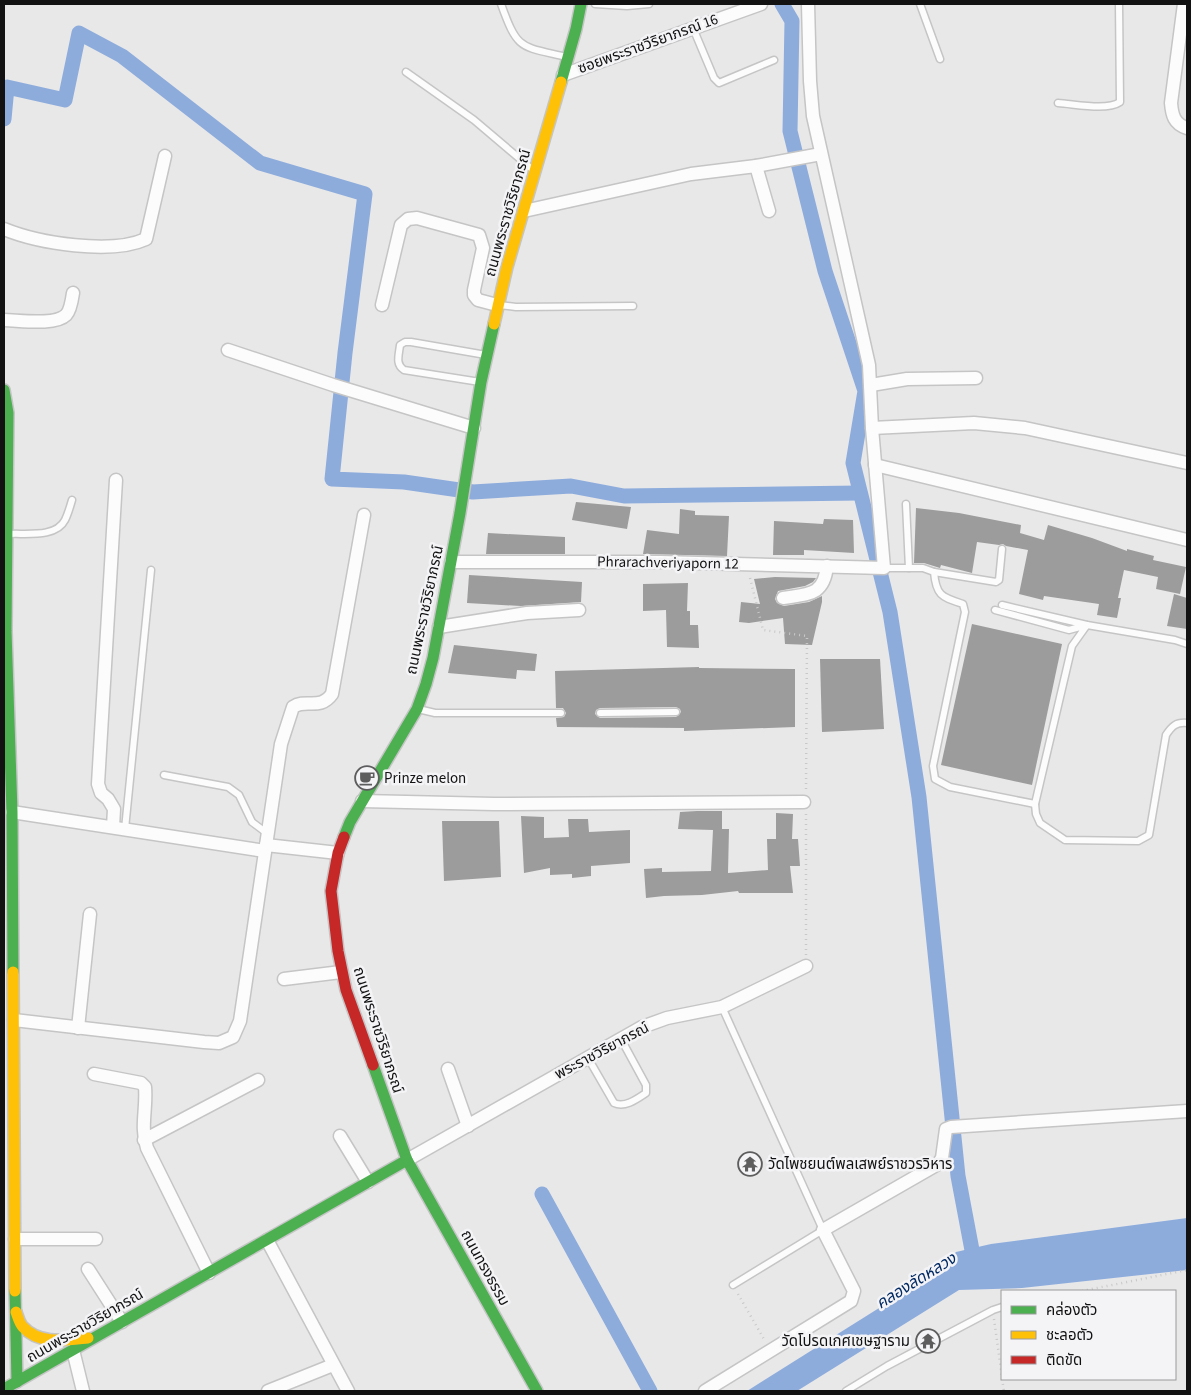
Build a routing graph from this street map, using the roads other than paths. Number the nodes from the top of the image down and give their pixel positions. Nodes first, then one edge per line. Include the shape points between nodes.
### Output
1 (501, 4) edge
2 (581, 4) edge
3 (595, 4) edge
4 (649, 4) edge
5 (761, 4) edge
6 (808, 4) edge
7 (920, 4) edge
8 (1119, 4) edge
9 (1184, 4) edge
10 (693, 28) junction
11 (568, 57) junction
12 (940, 59) dead end
13 (774, 60) dead end
14 (406, 72) dead end
15 (563, 75) junction
16 (1058, 103) dead end
17 (1187, 128) edge
18 (815, 155) junction
19 (165, 156) dead end
20 (756, 166) junction
21 (535, 172) junction
22 (524, 210) junction
23 (769, 211) dead end
24 (4, 229) edge
25 (73, 293) dead end
26 (382, 305) dead end
27 (498, 305) junction
28 (632, 306) dead end
29 (4, 320) edge
30 (228, 350) dead end
31 (487, 355) junction
32 (976, 378) dead end
33 (481, 382) junction
34 (871, 385) junction
35 (4, 390) edge
36 (474, 428) junction
37 (872, 428) junction
38 (1187, 463) edge
39 (875, 465) junction
40 (116, 480) dead end
41 (72, 500) dead end
42 (906, 504) dead end
43 (364, 515) dead end
44 (6, 534) junction
45 (1187, 540) edge
46 (1002, 549) dead end
47 (451, 562) junction
48 (827, 566) junction
49 (883, 567) junction
50 (908, 568) junction
51 (151, 570) dead end
52 (934, 572) junction
53 (782, 598) dead end
54 (1002, 605) dead end
55 (580, 610) dead end
56 (995, 610) dead end
57 (1087, 624) junction
58 (439, 627) junction
59 (1187, 644) edge
60 (417, 709) junction
61 (676, 712) dead end
62 (561, 713) dead end
63 (600, 713) dead end
64 (1187, 723) edge
65 (164, 776) dead end
66 (362, 801) junction
67 (806, 801) road end
68 (1034, 804) junction
69 (12, 812) junction
70 (119, 828) junction
71 (266, 843) junction
72 (338, 853) junction
73 (90, 914) dead end
74 (806, 966) road end
75 (341, 972) junction
76 (284, 980) dead end
77 (722, 1007) junction
78 (14, 1020) junction
79 (78, 1028) junction
80 (621, 1039) junction
81 (588, 1058) junction
82 (448, 1069) dead end
83 (94, 1074) dead end
84 (258, 1080) dead end
85 (1187, 1111) edge
86 (468, 1126) junction
87 (340, 1136) dead end
88 (144, 1140) junction
89 (407, 1160) junction
90 (368, 1182) junction
91 (823, 1230) junction
92 (15, 1238) junction
93 (96, 1239) dead end
94 (267, 1240) junction
95 (88, 1269) dead end
96 (209, 1272) junction
97 (733, 1286) road end
98 (1001, 1307) edge
99 (16, 1311) junction
100 (122, 1322) junction
101 (95, 1338) junction
102 (15, 1344) junction
103 (73, 1350) junction
104 (333, 1365) junction
105 (6, 1366) dead end
106 (17, 1382) junction
107 (4, 1389) edge
108 (83, 1391) edge
109 (268, 1391) edge
110 (348, 1391) edge
111 (537, 1391) edge
112 (705, 1391) edge
113 (846, 1391) edge

1 - 11 lane via 510,30 518,41 526,47
2 - 11 main road, ถนนพระราชวิริยาภรณ์
3 - 4 lane
5 - 10 street, ซอยพระราชวีริยาภรณ์ 16
6 - 18 street
7 - 12 lane
8 - 16 lane via 1120,102 1103,106
9 - 17 street via 1171,103 1177,123
10 - 13 lane via 718,83
10 - 15 street, ซอยพระราชวีริยาภรณ์ 16
11 - 15 main road, ถนนพระราชวิริยาภรณ์
14 - 21 lane via 474,120
15 - 21 main road, ถนนพระราชวิริยาภรณ์
18 - 20 street
18 - 34 street via 865,341
19 - 24 street via 146,239 135,244 78,246
20 - 22 street via 691,174
20 - 23 street
21 - 22 main road, ถนนพระราชวิริยาภรณ์
22 - 27 main road, ถนนพระราชวิริยาภรณ์
25 - 29 street via 68,314 60,319 34,322
26 - 27 street via 401,225 417,218 479,236 483,248 474,295 478,300
27 - 28 lane
27 - 31 main road, ถนนพระราชวิริยาภรณ์
30 - 36 street
31 - 33 main road, ถนนพระราชวิริยาภรณ์
31 - 33 lane via 411,342 400,345 398,362 404,370
32 - 34 street via 907,379
33 - 36 main road, ถนนพระราชวิริยาภรณ์
34 - 37 street
35 - 44 main road via 8,414
36 - 47 main road, ถนนพระราชวิริยาภรณ์
37 - 38 street via 974,423 1025,428
37 - 39 street
39 - 45 street
39 - 49 street
40 - 70 street via 98,784 114,809
41 - 44 lane via 59,528 45,533
42 - 50 lane
43 - 71 street via 332,694 321,704 296,705 288,716
44 - 69 main road
46 - 52 lane via 999,580 996,582
47 - 48 street, Phrarachveriyaporn 12
47 - 58 main road, ถนนพระราชวิริยาภรณ์
48 - 49 street, Phrarachveriyaporn 12
48 - 53 street via 826,579 820,588 808,594
49 - 50 lane
50 - 52 lane
51 - 70 lane
52 - 68 lane via 935,586 942,595 963,604 965,612 933,766 934,779 950,786
54 - 57 lane
55 - 58 street via 527,613
56 - 57 lane via 1069,630
57 - 59 lane
57 - 68 lane via 1072,646
58 - 60 main road, ถนนพระราชวิริยาภรณ์
60 - 62 lane via 435,713
60 - 66 main road, ถนนพระราชวิริยาภรณ์
61 - 63 lane
64 - 68 lane via 1177,724 1166,735 1149,835 1138,841 1065,840 1040,824
65 - 71 lane via 228,787 239,794
66 - 67 street via 494,804
66 - 72 main road, ถนนพระราชวิริยาภรณ์
69 - 70 street
69 - 78 main road
70 - 71 street
71 - 72 street
71 - 79 street via 240,1021 233,1037 219,1043
72 - 75 main road, ถนนพระราชวิริยาภรณ์ via 331,891
73 - 79 street
74 - 77 street, พระราชวิริยาภรณ์
75 - 76 street
75 - 89 main road, ถนนพระราชวิริยาภรณ์
77 - 80 street, พระราชวิริยาภรณ์ via 667,1018
77 - 91 lane
78 - 79 street
78 - 92 main road
80 - 81 street, พระราชวิริยาภรณ์
80 - 81 lane via 646,1085 646,1093 633,1102 614,1103
81 - 86 street, พระราชวิริยาภรณ์
82 - 86 street
83 - 88 street via 141,1083 145,1087
84 - 88 street
85 - 91 street via 951,1127 946,1129 942,1158 938,1164
86 - 89 street, พระราชวิริยาภรณ์
87 - 90 street
88 - 96 street
89 - 90 main road, ถนนพระราชวิริยาภรณ์
89 - 111 main road, ถนนทรงธรรม
90 - 94 main road, ถนนพระราชวิริยาภรณ์
91 - 97 lane
91 - 112 street via 854,1292 851,1301
92 - 93 street
92 - 99 main road
94 - 96 main road, ถนนพระราชวิริยาภรณ์
94 - 104 street
95 - 100 street
96 - 100 main road, ถนนพระราชวิริยาภรณ์
98 - 113 lane via 887,1366
99 - 101 main road via 20,1325 31,1335 48,1340
99 - 102 main road
100 - 101 main road, ถนนพระราชวิริยาภรณ์
101 - 103 main road, ถนนพระราชวิริยาภรณ์
102 - 105 main road
102 - 106 main road
103 - 106 main road, ถนนพระราชวิริยาภรณ์
103 - 108 street
104 - 109 street
104 - 110 street
106 - 107 main road, ถนนพระราชวิริยาภรณ์

